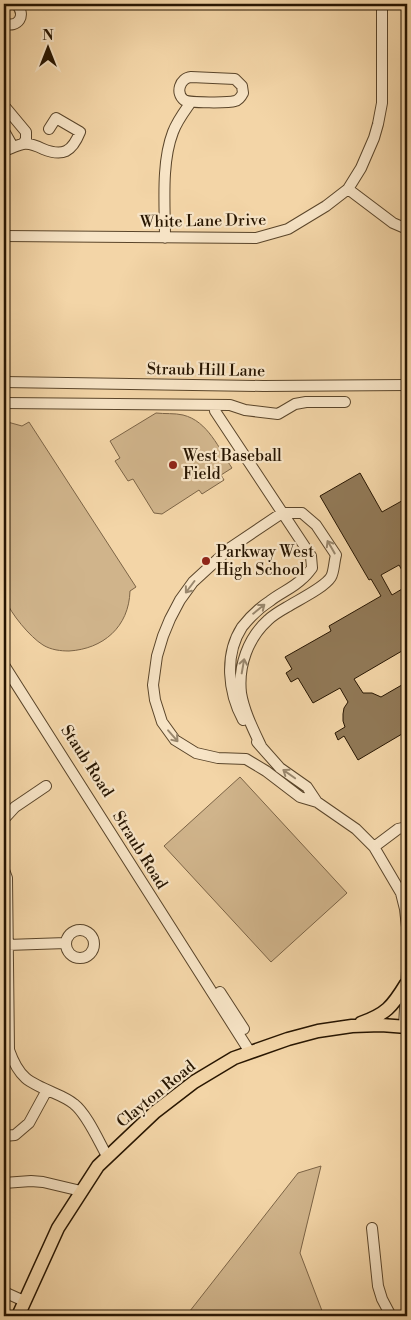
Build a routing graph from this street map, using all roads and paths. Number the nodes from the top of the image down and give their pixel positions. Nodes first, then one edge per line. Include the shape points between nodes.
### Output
1 (16, 4) edge
2 (382, 4) edge
3 (4, 23) edge
4 (191, 102) junction
5 (4, 108) edge
6 (49, 129) dead end
7 (4, 132) edge
8 (23, 144) junction
9 (8, 149) edge
10 (348, 189) junction
11 (407, 229) edge
12 (4, 236) edge
13 (165, 238) junction
14 (4, 382) edge
15 (407, 385) edge
16 (345, 402) dead end
17 (4, 403) edge
18 (215, 405) junction
19 (282, 513) junction
20 (4, 661) edge
21 (4, 665) edge
22 (261, 746) junction
23 (46, 786) dead end
24 (317, 802) junction
25 (4, 819) edge
26 (407, 827) edge
27 (374, 847) junction
28 (4, 870) edge
29 (395, 881) junction
30 (407, 894) edge
31 (407, 927) edge
32 (7, 944) junction
33 (66, 944) dead end
34 (407, 978) edge
35 (353, 1026) junction
36 (406, 1027) edge
37 (244, 1029) dead end
38 (250, 1052) junction
39 (47, 1090) junction
40 (4, 1136) edge
41 (107, 1156) junction
42 (4, 1183) edge
43 (81, 1191) junction
44 (372, 1228) dead end
45 (4, 1292) edge
46 (24, 1301) junction
47 (18, 1316) edge
48 (391, 1316) edge

1 - 3 street via 22,12 20,19 12,25
2 - 10 street, White Lane Drive via 382,103 369,151
4 - 4 street via 236,101 243,90 235,79 187,78 180,84 179,92 184,100
4 - 13 street via 173,130 168,146
5 - 8 street via 26,132
6 - 8 street via 56,118 80,132 69,150 61,153
7 - 9 street
8 - 9 street
10 - 11 street via 393,223
10 - 13 street, White Lane Drive via 288,230 274,234 256,238
12 - 13 street, White Lane Drive
14 - 15 street, Straub Hill Lane
16 - 18 street via 306,402 278,414
17 - 18 street
18 - 19 street via 215,412
22 -> 19 street via 249,732 239,710 230,682 230,667 234,645 253,614 302,579 312,568 311,556
22 -> 19 street via 241,692 243,662 248,646 268,619 331,577 336,555 316,525 302,513
19 -> 24 street via 230,548 193,582 166,627 153,685 162,722 176,740 196,753 246,759 300,796
20 - 37 street, Staub Road
21 - 38 street, Straub Road
24 -> 22 street via 307,787 280,768
23 - 25 street via 15,807
24 - 27 street via 356,829
26 - 27 street via 398,829
27 - 29 street
28 - 32 street via 7,878
29 - 30 street
29 - 31 street via 405,908
32 - 33 street
32 - 39 street via 8,1050 23,1076 31,1084
34 - 35 main road via 389,1009
34 - 36 street
35 - 36 main road, Clayton Road
35 - 38 main road, Clayton Road via 309,1033
38 - 41 main road, Clayton Road via 194,1082
39 - 40 street via 29,1123 15,1135
39 - 41 street via 67,1099 81,1111
41 - 43 main road, Clayton Road
42 - 43 street via 37,1181
43 - 46 main road, Clayton Road via 58,1228
44 - 48 street via 378,1286
45 - 46 street
46 - 47 main road, Clayton Road

